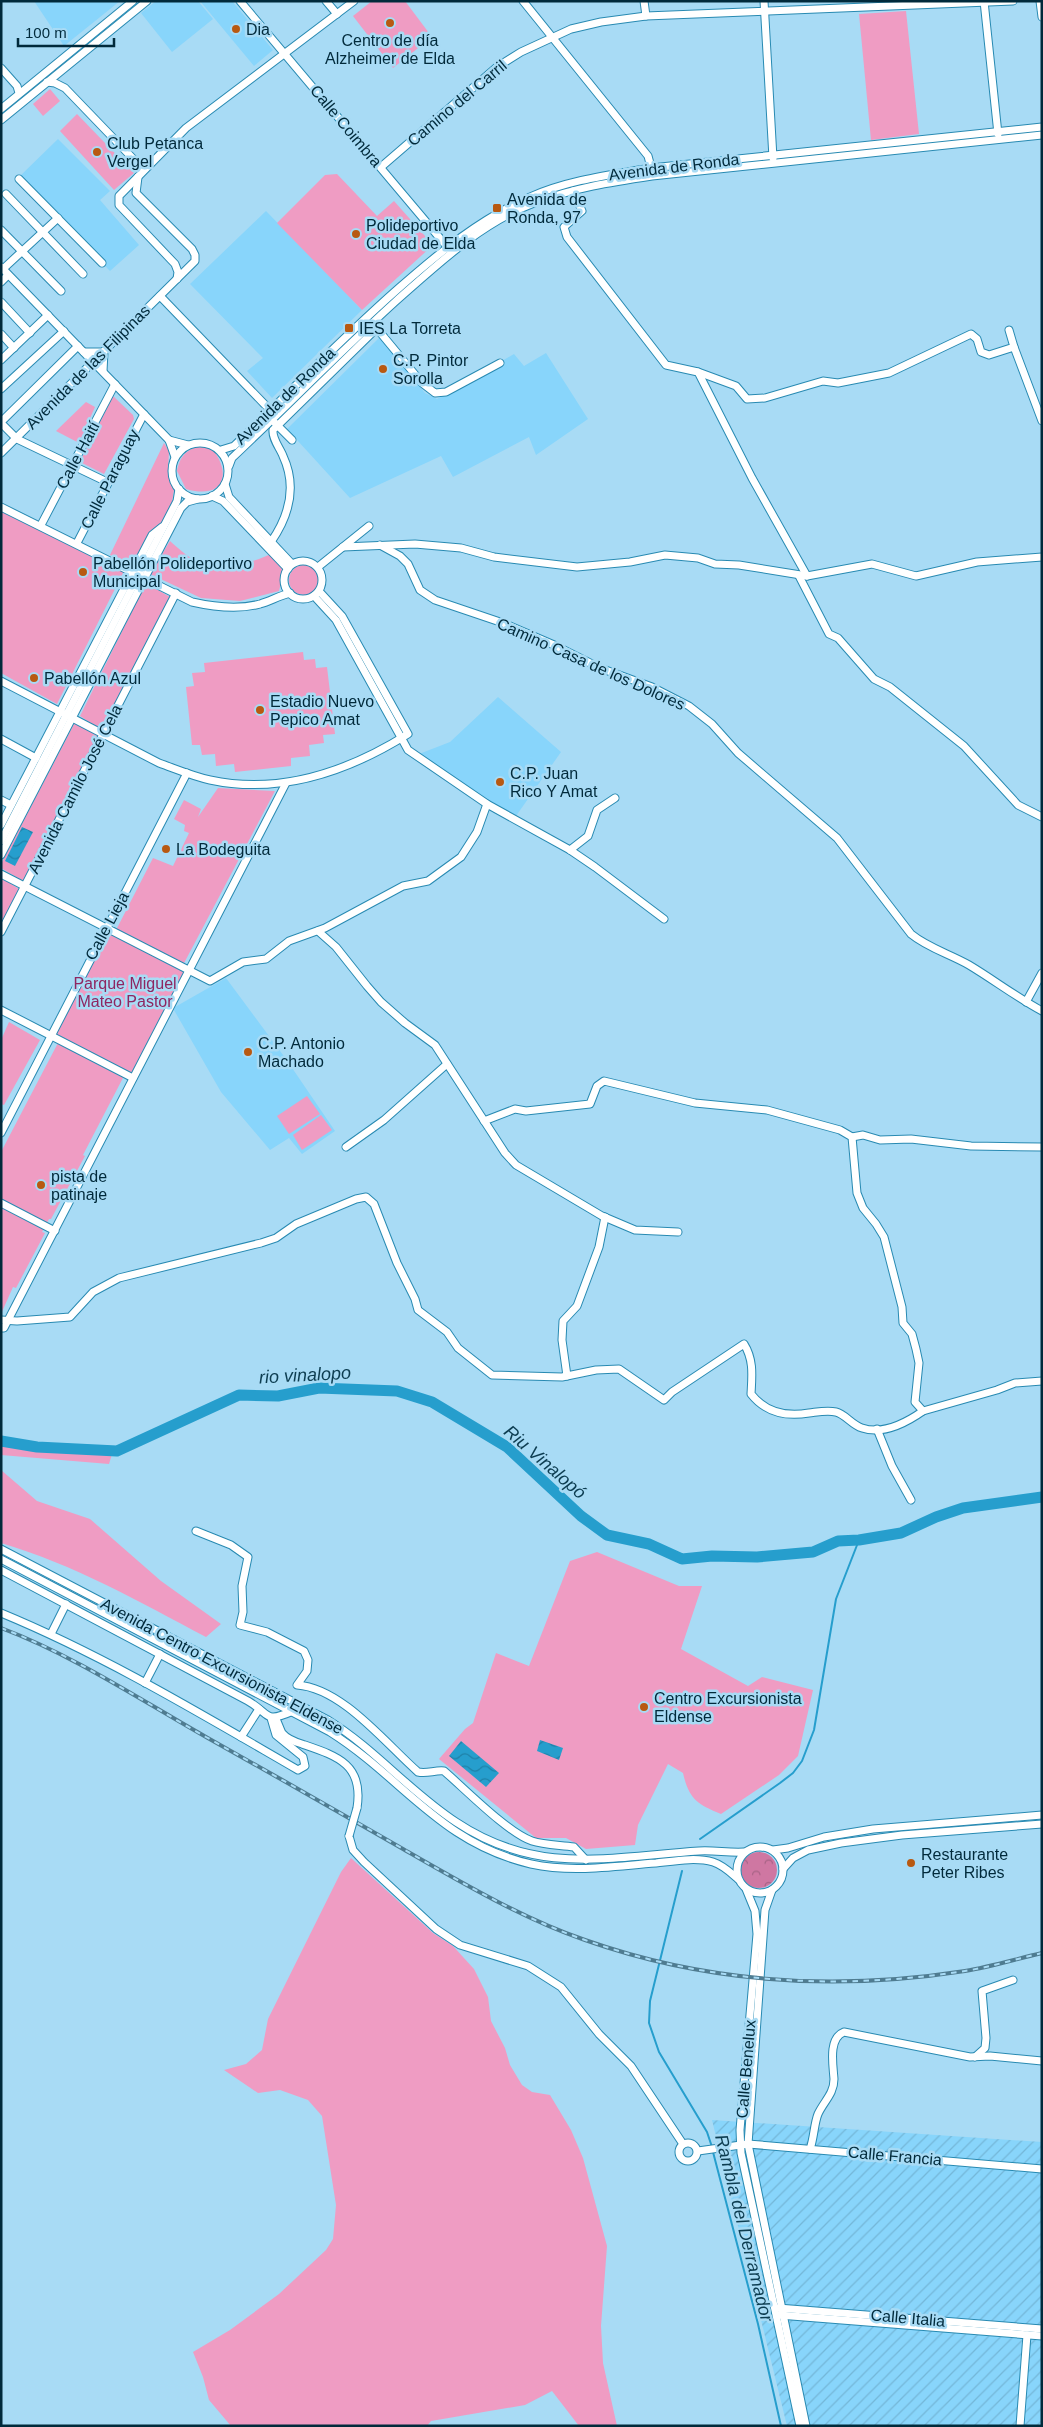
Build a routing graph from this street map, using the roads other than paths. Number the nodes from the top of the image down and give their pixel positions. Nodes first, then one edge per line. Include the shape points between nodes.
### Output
1 (133, 1) edge
2 (147, 1) edge
3 (240, 1) edge
4 (326, 1) edge
5 (354, 1) edge
6 (523, 1) edge
7 (644, 1) edge
8 (764, 1) edge
9 (1013, 1) edge
10 (1040, 1) edge
11 (984, 2) edge
12 (864, 5) edge
13 (764, 13) junction
14 (337, 14) junction
15 (646, 16) junction
16 (1042, 17) edge
17 (551, 37) junction
18 (285, 54) junction
19 (1, 68) edge
20 (62, 70) junction
21 (47, 82) junction
22 (65, 88) junction
23 (19, 93) junction
24 (1, 109) edge
25 (1, 120) edge
26 (1042, 127) edge
27 (998, 131) junction
28 (1042, 135) edge
29 (999, 139) junction
30 (773, 155) junction
31 (773, 163) junction
32 (381, 167) junction
33 (651, 168) junction
34 (141, 172) junction
35 (652, 176) junction
36 (19, 179) dead end
37 (573, 191) junction
38 (121, 193) junction
39 (136, 193) junction
40 (6, 194) dead end
41 (58, 218) junction
42 (1, 230) edge
43 (43, 233) junction
44 (449, 249) junction
45 (22, 252) junction
46 (102, 263) dead end
47 (175, 264) junction
48 (190, 267) junction
49 (4, 270) edge
50 (83, 274) dead end
51 (177, 279) junction
52 (1, 282) edge
53 (61, 291) dead end
54 (160, 296) junction
55 (1, 302) edge
56 (48, 316) junction
57 (375, 326) junction
58 (1008, 330) dead end
59 (64, 331) junction
60 (30, 333) junction
61 (1, 334) edge
62 (78, 346) junction
63 (14, 348) junction
64 (1014, 348) junction
65 (84, 352) junction
66 (104, 352) junction
67 (1, 360) edge
68 (94, 362) junction
69 (500, 362) dead end
70 (103, 372) junction
71 (698, 372) junction
72 (115, 384) junction
73 (1, 389) edge
74 (271, 410) junction
75 (144, 414) junction
76 (1042, 421) edge
77 (1, 422) edge
78 (274, 422) junction
79 (16, 439) junction
80 (169, 440) junction
81 (292, 440) dead end
82 (188, 445) junction
83 (221, 450) junction
84 (1, 453) edge
85 (176, 457) junction
86 (72, 466) junction
87 (228, 466) junction
88 (107, 482) junction
89 (225, 484) junction
90 (179, 489) junction
91 (212, 496) junction
92 (198, 499) junction
93 (1, 507) edge
94 (41, 525) junction
95 (368, 526) dead end
96 (271, 542) junction
97 (77, 543) junction
98 (380, 545) junction
99 (344, 547) junction
100 (1042, 557) edge
101 (290, 567) junction
102 (318, 567) junction
103 (139, 574) junction
104 (803, 576) junction
105 (290, 593) junction
106 (316, 593) junction
107 (176, 594) junction
108 (1, 681) edge
109 (66, 715) junction
110 (103, 734) junction
111 (405, 736) junction
112 (1, 739) edge
113 (36, 758) junction
114 (187, 773) junction
115 (286, 783) junction
116 (615, 798) dead end
117 (1, 800) edge
118 (487, 804) junction
119 (12, 806) junction
120 (1042, 817) edge
121 (1, 825) edge
122 (1, 841) edge
123 (570, 850) junction
124 (1, 855) edge
125 (1, 874) edge
126 (25, 885) junction
127 (664, 919) dead end
128 (106, 927) junction
129 (318, 931) junction
130 (1, 932) edge
131 (189, 971) junction
132 (1042, 973) edge
133 (1026, 1002) junction
134 (1, 1010) edge
135 (1042, 1011) edge
136 (50, 1036) junction
137 (447, 1064) junction
138 (133, 1078) junction
139 (484, 1121) junction
140 (1, 1133) edge
141 (852, 1137) junction
142 (346, 1147) dead end
143 (1042, 1147) edge
144 (1, 1203) edge
145 (605, 1217) junction
146 (55, 1231) junction
147 (678, 1232) dead end
148 (5, 1320) edge
149 (1, 1328) edge
150 (567, 1376) junction
151 (1042, 1381) edge
152 (923, 1411) junction
153 (877, 1429) junction
154 (911, 1500) dead end
155 (196, 1531) dead end
156 (1, 1548) edge
157 (1, 1559) edge
158 (1, 1570) edge
159 (66, 1604) junction
160 (1, 1613) edge
161 (51, 1634) junction
162 (160, 1654) junction
163 (145, 1683) junction
164 (251, 1689) junction
165 (258, 1707) junction
166 (293, 1711) junction
167 (274, 1718) junction
168 (241, 1737) junction
169 (293, 1750) junction
170 (286, 1763) junction
171 (1042, 1816) edge
172 (1042, 1824) edge
173 (773, 1850) junction
174 (744, 1852) junction
175 (586, 1860) junction
176 (784, 1869) junction
177 (738, 1879) junction
178 (746, 1889) junction
179 (772, 1890) junction
180 (1012, 1980) dead end
181 (975, 2057) junction
182 (1042, 2061) edge
183 (684, 2144) junction
184 (744, 2144) junction
185 (810, 2148) junction
186 (698, 2151) junction
187 (1042, 2169) edge
188 (779, 2312) junction
189 (1042, 2329) edge
190 (1027, 2335) junction
191 (1042, 2336) edge
192 (800, 2426) edge
193 (806, 2426) edge
194 (1020, 2426) edge

1 - 23 street
2 - 20 street
3 - 18 street, Calle Coimbra
4 - 14 street
5 - 14 street
6 - 17 street
7 - 15 street
8 - 13 street
9 - 11 street, Camino del Carril
10 - 16 street
11 - 12 street, Camino del Carril
11 - 27 street
12 - 13 street, Camino del Carril
13 - 15 street, Camino del Carril
13 - 30 street
14 - 18 street
15 - 17 street, Camino del Carril via 601,22
17 - 32 street, Camino del Carril via 497,67
17 - 33 street via 648,156
18 - 32 street, Calle Coimbra
18 - 34 street via 186,128
19 - 23 street
20 - 21 street
20 - 22 street
21 - 22 street
21 - 25 street
22 - 34 street
23 - 24 street
26 - 27 street, Avenida de Ronda
27 - 29 street
27 - 30 street, Avenida de Ronda
28 - 29 street, Avenida de Ronda
29 - 31 street, Avenida de Ronda
30 - 31 street
30 - 33 street, Avenida de Ronda
31 - 35 street, Avenida de Ronda
32 - 44 street, Calle Coimbra
33 - 35 street
33 - 44 street, Avenida de Ronda via 588,178 531,197 489,218
34 - 38 street
34 - 39 street via 135,185
35 - 37 street, Avenida de Ronda
36 - 41 street
37 - 44 street, Avenida de Ronda via 533,203
37 - 71 street via 582,211 564,227 567,237 666,365
38 - 39 street
38 - 47 street via 120,205
39 - 48 street via 192,249 195,261
40 - 43 street
41 - 43 street
41 - 46 street
42 - 45 street
43 - 45 street
43 - 50 street
44 - 57 street, Avenida de Ronda
44 - 74 street, Avenida de Ronda via 369,314
45 - 49 street
45 - 53 street
47 - 48 street
47 - 51 street
48 - 51 street, Avenida de las Filipinas
49 - 52 street
49 - 56 street
51 - 54 street, Avenida de las Filipinas
54 - 66 street, Avenida de las Filipinas
54 - 74 street
55 - 60 street
56 - 59 street
56 - 60 street
57 - 69 street via 422,383 435,393 446,392
57 - 78 street, Avenida de Ronda
58 - 64 street
59 - 62 street
59 - 73 street
60 - 63 street
61 - 63 street
62 - 65 street
62 - 77 street
63 - 67 street
64 - 71 street via 985,354 981,352 975,335 971,334 888,373 838,382 823,381 765,398 747,399 736,386
64 - 76 street
65 - 66 street
65 - 68 street
66 - 68 street, Avenida de las Filipinas
66 - 70 street
68 - 70 street
68 - 79 street, Avenida de las Filipinas
70 - 72 street
71 - 104 street
72 - 75 street
72 - 86 street, Calle Haití
74 - 83 street, Avenida de Ronda via 234,446
75 - 80 street
75 - 88 street, Calle Paraguay
77 - 79 street
78 - 81 street
78 - 87 street, Avenida de Ronda via 232,458
78 - 96 street via 272,434 287,465 290,498 284,522
79 - 84 street, Avenida de las Filipinas
79 - 86 street
80 - 82 street
80 - 85 street
82 - 83 street via 205,442
82 - 85 street
83 - 87 street
85 - 90 street via 172,470
86 - 88 street
86 - 94 street, Calle Haití
87 - 89 street
88 - 97 street, Calle Paraguay
89 - 91 street
89 - 96 street via 229,497
90 - 92 street
90 - 103 street via 177,501 164,526 152,535
91 - 92 street
91 - 101 street via 223,501
92 - 103 street via 181,508
93 - 94 street
94 - 97 street
95 - 99 street
96 - 101 street
97 - 103 street
98 - 99 street
98 - 104 street via 461,548 494,557 577,567 665,555
98 - 133 street, Camino Casa de los Dolores via 408,564 420,590 434,600 554,645 689,706 837,838 911,934
99 - 102 street
100 - 104 street via 977,562 916,576 872,564
101 - 102 street via 303,561
101 - 105 street via 284,580
102 - 106 street via 322,579
103 - 107 street
103 - 109 street
103 - 109 street
104 - 120 street via 829,634 844,644 874,679 890,687 964,746 1018,805
105 - 106 street via 303,599
105 - 107 street via 235,607 200,604
106 - 111 street via 336,620
107 - 110 street, Avenida Camilo José Cela
108 - 109 street
109 - 110 street
109 - 113 street
109 - 122 street
109 - 124 street
110 - 114 street via 159,763
110 - 126 street, Avenida Camilo José Cela
111 - 115 street via 363,759 324,775
111 - 118 street via 408,750
112 - 113 street
113 - 119 street
114 - 115 street via 242,784
114 - 128 street, Calle Lieja
115 - 131 street
116 - 123 street via 597,810 588,836
117 - 119 street
118 - 123 street
118 - 129 street via 477,832 461,857 450,866 428,881 403,886
119 - 121 street
123 - 127 street
125 - 126 street
126 - 128 street
126 - 130 street, Avenida Camilo José Cela
128 - 131 street
128 - 136 street, Calle Lieja
129 - 131 street via 289,941 266,959 243,962 210,981
129 - 137 street via 336,947 381,1002 435,1045
131 - 138 street
132 - 133 street
133 - 135 street, Camino Casa de los Dolores
134 - 136 street
136 - 138 street
136 - 140 street, Calle Lieja
137 - 139 street
137 - 142 street via 384,1120
138 - 146 street
139 - 141 street via 515,1109 526,1111 590,1104 596,1086 604,1081 695,1103 767,1110 840,1130
139 - 145 street via 516,1165
141 - 143 street via 863,1135 880,1140 911,1139 971,1146
141 - 152 street via 857,1193 863,1208 884,1237 902,1306 903,1323 912,1334 919,1363 915,1402
144 - 146 street
145 - 147 street via 635,1230
145 - 150 street via 599,1247 577,1306 563,1320
146 - 148 street
148 - 149 street via 4,1328
148 - 150 street via 70,1317 93,1292 119,1278 269,1240 296,1224 366,1197 374,1204 418,1310 447,1332 458,1348 492,1375
150 - 153 street via 619,1369 664,1400 744,1344 752,1364 751,1394 759,1404 776,1413 791,1415 837,1412 861,1428
151 - 152 street via 1015,1383
152 - 153 street via 902,1424
153 - 154 street
155 - 175 street via 248,1557 242,1586 240,1625 267,1632 304,1651 308,1660 307,1671 298,1685 317,1688 345,1703 418,1772 444,1771 524,1838 533,1842 574,1846
156 - 175 street, Avenida Centro Excursionista Eldense via 328,1720 474,1834 533,1855
157 - 164 street, Avenida Centro Excursionista Eldense
158 - 159 street
159 - 161 street
159 - 162 street
160 - 161 street
161 - 163 street
162 - 163 street
162 - 165 street
163 - 168 street
164 - 165 street
164 - 166 street, Avenida Centro Excursionista Eldense
165 - 167 street
165 - 168 street
166 - 167 street
166 - 177 street, Avenida Centro Excursionista Eldense via 354,1748 452,1831 494,1852 531,1864 569,1869 708,1861 722,1866
167 - 169 street via 276,1734
167 - 183 street, bridge via 282,1733 290,1739 334,1755 349,1766 359,1794 349,1836 353,1850 364,1862 436,1929 460,1945 528,1966 561,1987 599,2034 632,2066
168 - 170 street
169 - 170 street
169 - 170 street via 303,1757 304,1766 298,1770
171 - 173 street via 873,1829
172 - 176 street via 841,1843 808,1850 793,1858
173 - 174 street via 755,1847
173 - 176 street
174 - 175 street, Avenida Centro Excursionista Eldense via 700,1851
174 - 177 street via 737,1865
176 - 179 street via 782,1879
177 - 178 street
178 - 179 street via 762,1894
178 - 184 street, Calle Benelux via 756,1911 757,1934
179 - 184 street, Calle Benelux via 765,1910
180 - 181 street via 982,1991 985,2048
181 - 182 street
181 - 185 street via 870,2036 839,2034 835,2040 832,2090 818,2115
183 - 186 street via 693,2144
183 - 186 street via 679,2149 682,2160 694,2160
184 - 185 street, Calle Francia
184 - 186 street, Calle Francia
184 - 188 street, Calle Benelux
185 - 187 street, Calle Francia
188 - 189 street, Calle Italia
188 - 190 street, Calle Italia
188 - 192 street, Calle Benelux
188 - 193 street, Calle Benelux
190 - 191 street, Calle Italia
190 - 194 street

